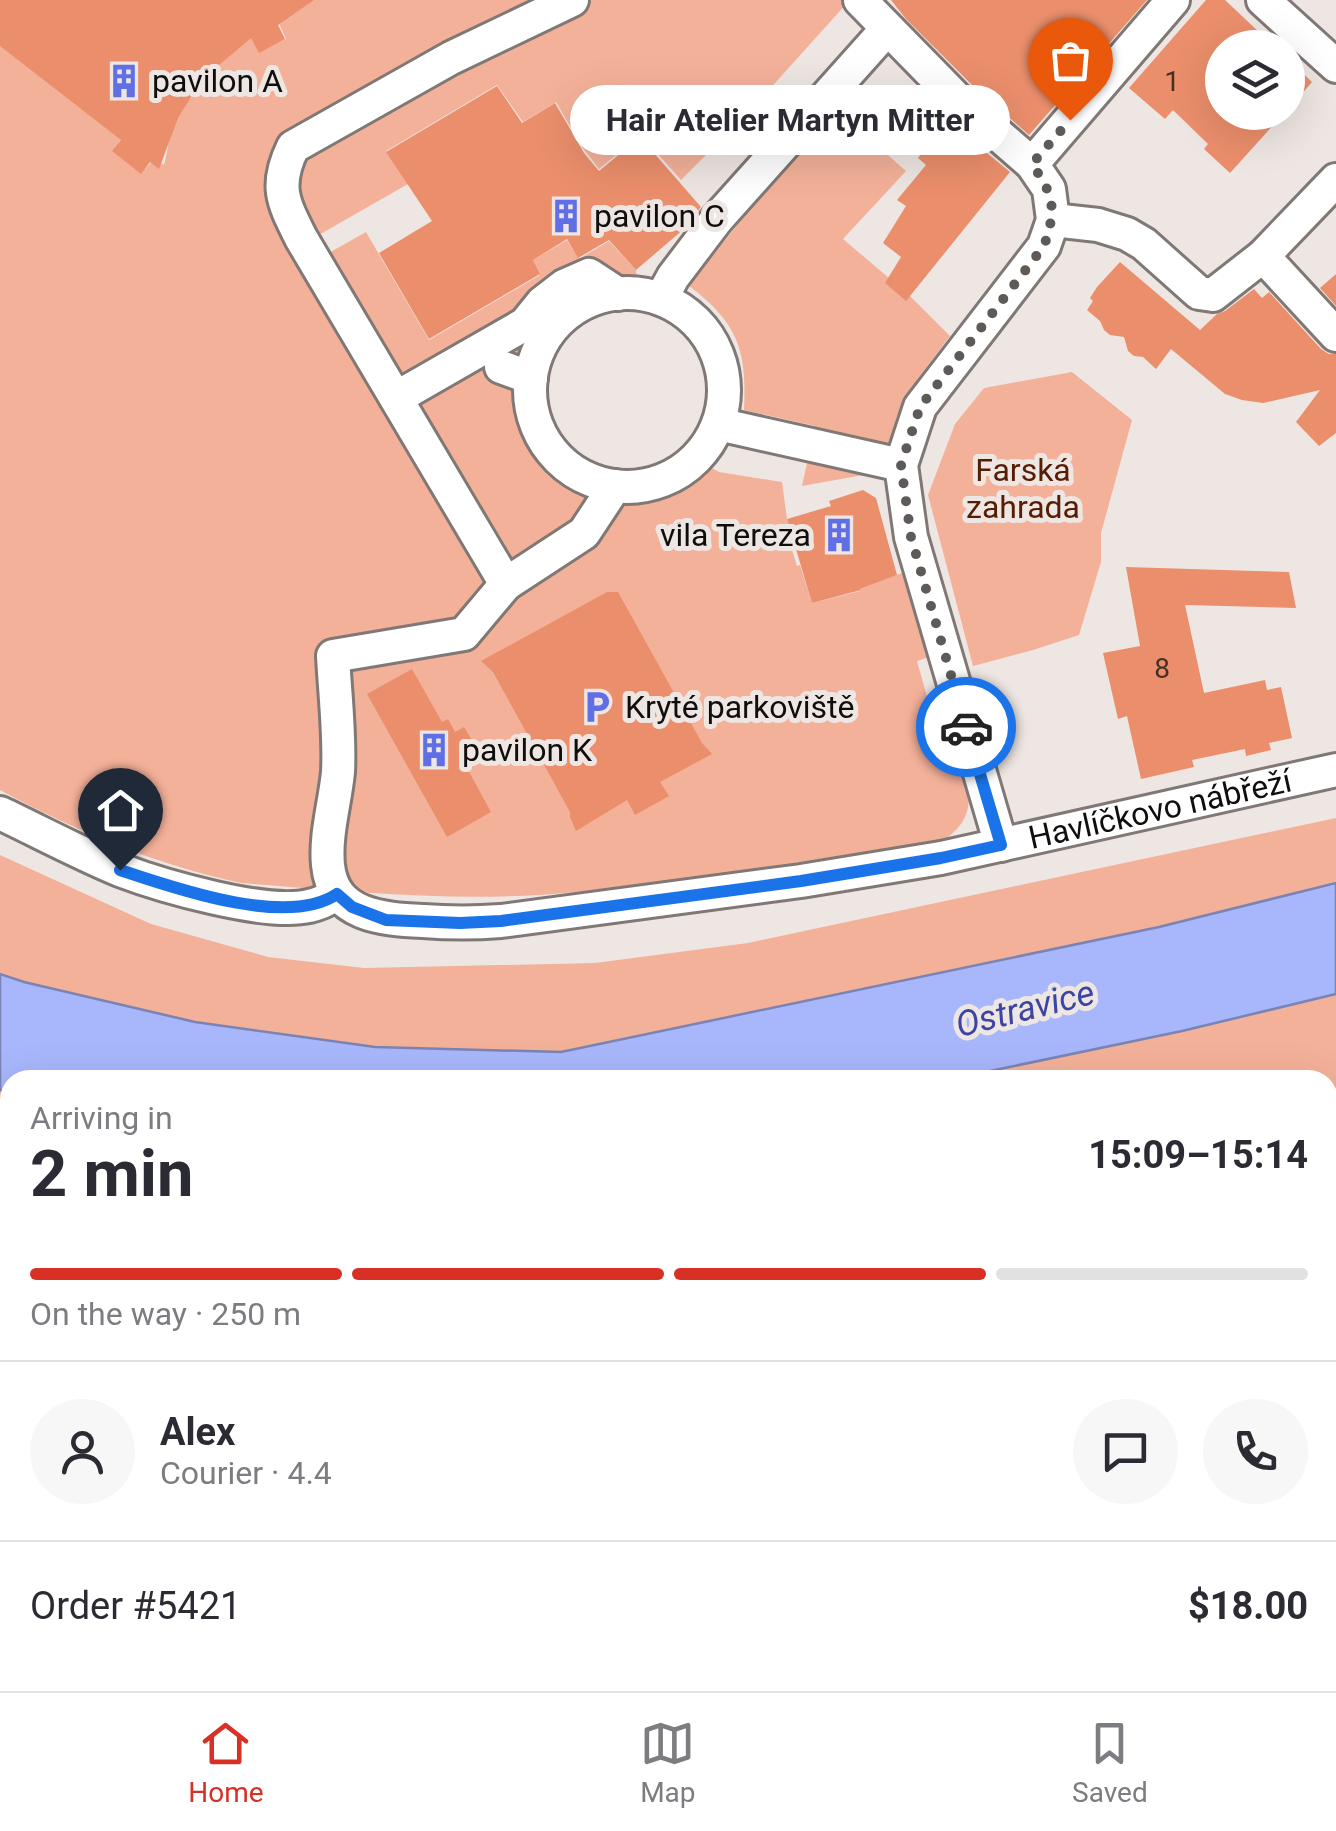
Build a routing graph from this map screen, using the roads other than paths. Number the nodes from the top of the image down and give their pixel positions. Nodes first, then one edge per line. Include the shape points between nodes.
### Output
1 (572, 0) edge
2 (860, 0) edge
3 (1173, 0) edge
4 (1262, 0) edge
5 (888, 29) junction
6 (1336, 66) edge
7 (1032, 164) junction
8 (1336, 180) edge
9 (1053, 220) junction
10 (1263, 256) junction
11 (618, 294) junction
12 (660, 299) junction
13 (1336, 335) edge
14 (396, 398) junction
15 (718, 424) junction
16 (901, 465) junction
17 (615, 486) junction
18 (506, 584) junction
19 (1336, 770) edge
20 (0, 813) edge
21 (1001, 845) junction
22 (337, 894) junction

1 - 14 street via 451,58 294,147 283,168 284,204
2 - 5 street
3 - 7 street
4 - 6 street
5 - 7 street
5 - 12 street via 717,219
7 - 9 street via 1049,189
8 - 10 street
9 - 10 street via 1127,234 1205,295
9 - 16 street via 1044,246 920,407
10 - 13 street
11 - 12 street
11 - 14 street via 589,275 564,286 525,324
11 - 17 street via 577,307 516,373 544,441 558,458 574,472
12 - 15 street via 697,322 714,350 724,380
14 - 18 street
15 - 16 street
15 - 17 street via 709,443 678,473 637,487
16 - 21 street via 911,537
17 - 18 street via 584,533
18 - 22 street via 464,634 333,656 338,771 327,850
19 - 21 street, Havlíčkovo nábřeží
20 - 22 street via 171,887 281,908 308,907
21 - 22 street, Havlíčkovo nábřeží via 801,881 501,921 386,920

